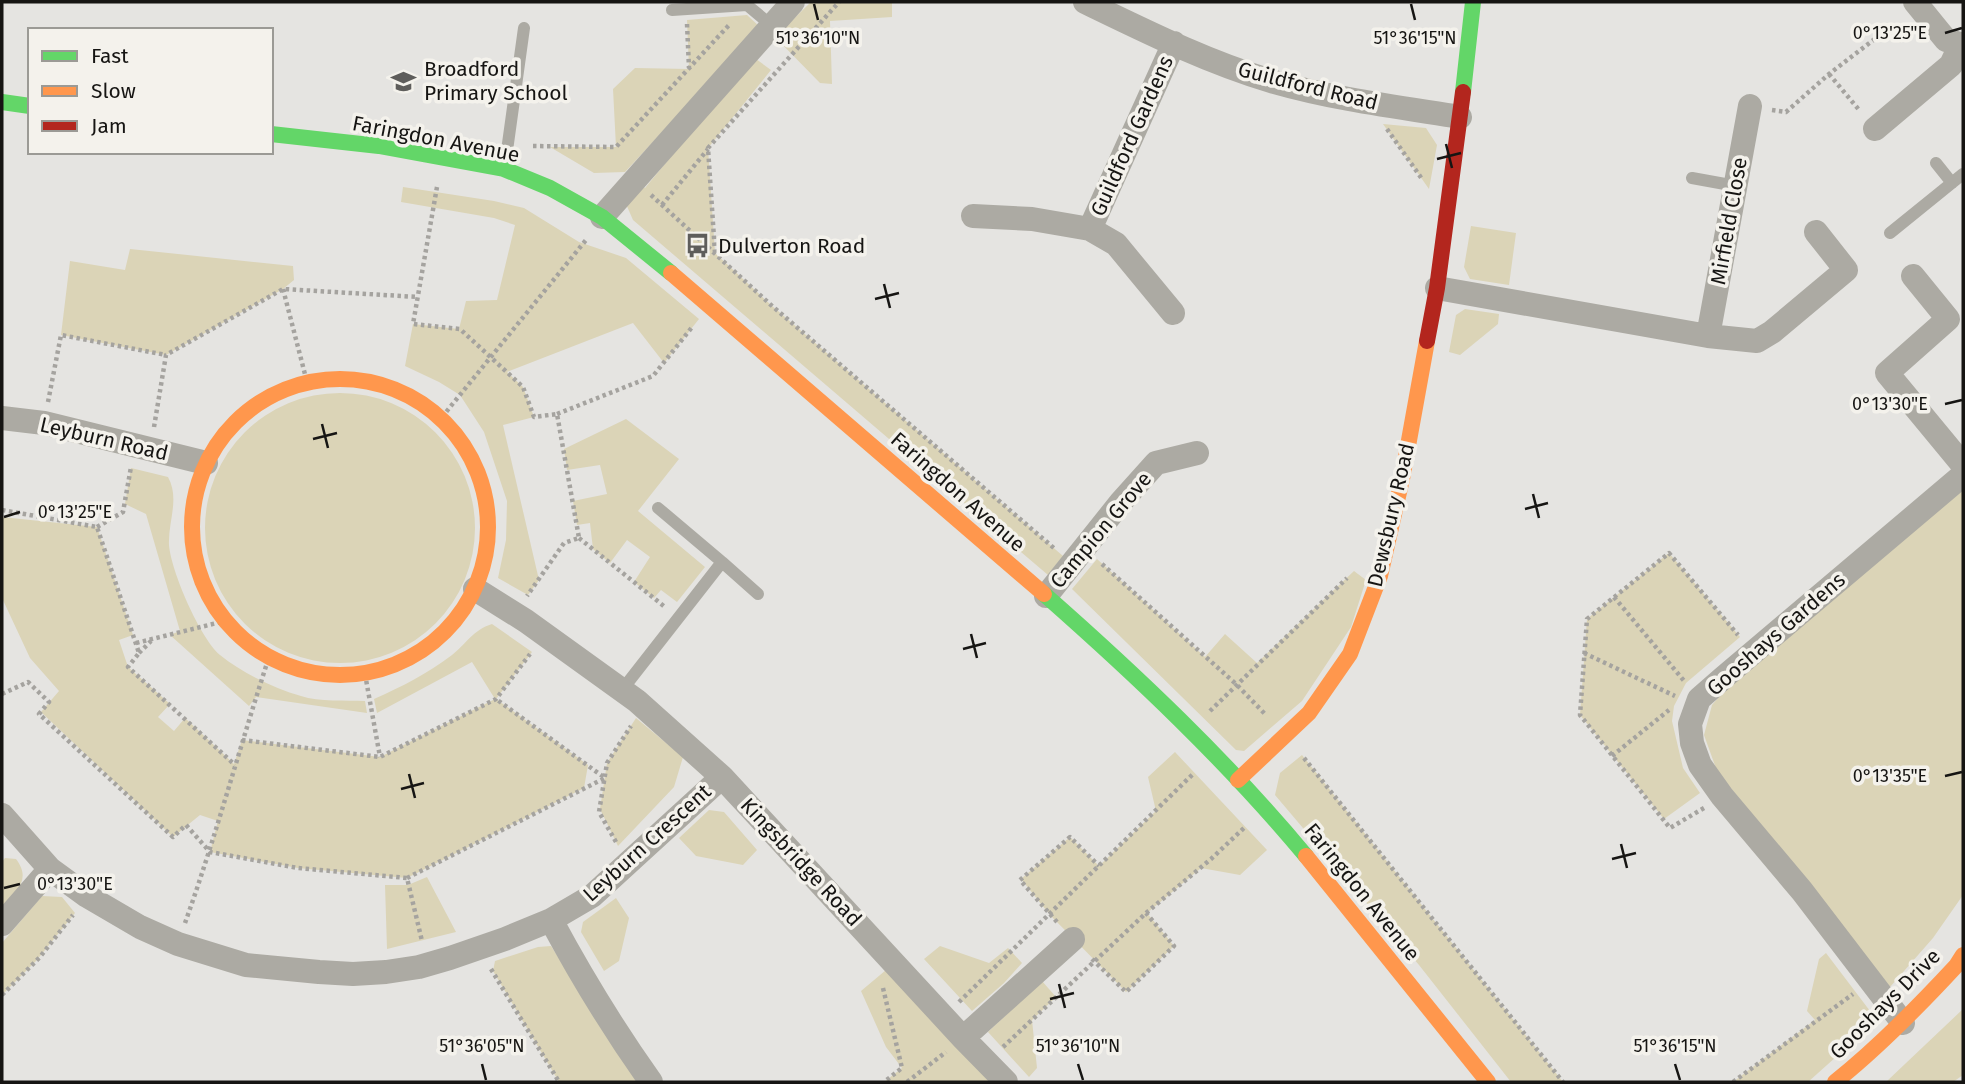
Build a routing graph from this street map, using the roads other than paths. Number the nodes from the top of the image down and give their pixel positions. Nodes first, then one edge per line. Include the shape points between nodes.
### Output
1 (793, 2) edge
2 (1085, 2) edge
3 (1473, 2) edge
4 (747, 3) edge
5 (672, 10) dead end
6 (1922, 10) edge
7 (771, 25) junction
8 (524, 29) dead end
9 (1174, 43) junction
10 (1962, 46) edge
11 (2, 102) edge
12 (28, 106) edge
13 (1750, 106) road end
14 (1460, 117) junction
15 (1875, 129) road end
16 (273, 134) edge
17 (1936, 163) dead end
18 (504, 169) junction
19 (1963, 174) edge
20 (1692, 178) dead end
21 (1952, 183) junction
22 (1736, 186) junction
23 (973, 216) dead end
24 (602, 217) junction
25 (1090, 229) junction
26 (1816, 232) dead end
27 (1890, 233) dead end
28 (1913, 276) dead end
29 (1437, 288) junction
30 (1173, 313) dead end
31 (1708, 336) junction
32 (2, 418) edge
33 (1197, 453) dead end
34 (206, 463) junction
35 (1963, 464) edge
36 (1963, 475) edge
37 (658, 508) dead end
38 (722, 562) junction
39 (475, 589) junction
40 (758, 594) dead end
41 (1046, 596) junction
42 (622, 690) junction
43 (722, 776) junction
44 (1238, 780) junction
45 (2, 815) edge
46 (50, 869) junction
47 (551, 920) junction
48 (2, 924) edge
49 (1073, 939) dead end
50 (1963, 955) edge
51 (1903, 1023) junction
52 (963, 1038) junction
53 (651, 1082) edge
54 (1006, 1082) edge
55 (1488, 1082) edge
56 (1835, 1082) edge

1 - 7 street
2 - 9 street, Guildford Road
3 - 14 street, Dewsbury Road
4 - 5 lane
4 - 7 lane
6 - 10 street via 1946,40
7 - 24 street
8 - 18 lane
9 - 14 street, Guildford Road via 1272,81 1368,103
9 - 25 street, Guildford Gardens
10 - 15 street via 1951,65
11 - 12 street
13 - 22 street, Mirfield Close
14 - 29 street, Dewsbury Road
16 - 18 street, Faringdon Avenue via 379,146
17 - 21 lane
18 - 24 street, Faringdon Avenue
19 - 21 lane
20 - 22 lane
21 - 27 lane
22 - 31 street, Mirfield Close
23 - 25 street, Guildford Gardens via 1032,219
24 - 41 street, Faringdon Avenue
25 - 30 street, Guildford Gardens via 1116,244
26 - 31 street via 1846,270 1757,341
28 - 35 street via 1948,319 1887,373
29 - 31 street
29 - 44 street, Dewsbury Road via 1380,576 1350,654 1309,713
32 - 34 street, Leyburn Road via 44,423
33 - 41 street, Campion Grove via 1156,463
34 - 39 street via 232,425 268,396 312,380 358,379 403,391 442,417 471,455 487,500 488,548
34 - 39 street via 193,508 194,554 210,598 225,621 276,662 320,675 365,674 410,659 447,631
36 - 51 street, Gooshays Gardens via 1693,702 1690,724 1700,765 1722,796
37 - 38 lane
38 - 40 lane
38 - 42 lane
39 - 42 street, Kingsbridge Road
41 - 44 street, Faringdon Avenue
42 - 43 street, Kingsbridge Road
43 - 47 street, Leyburn Crescent via 592,896
43 - 52 street, Kingsbridge Road
44 - 55 street, Faringdon Avenue via 1339,895
45 - 46 street, Leyburn Crescent
46 - 47 street, Leyburn Crescent via 140,927 246,965 353,974 386,972 480,948
46 - 48 street
47 - 53 street via 607,1018
49 - 52 street
50 - 51 street, Gooshays Drive
51 - 56 street, Gooshays Drive
52 - 54 street, Kingsbridge Road

